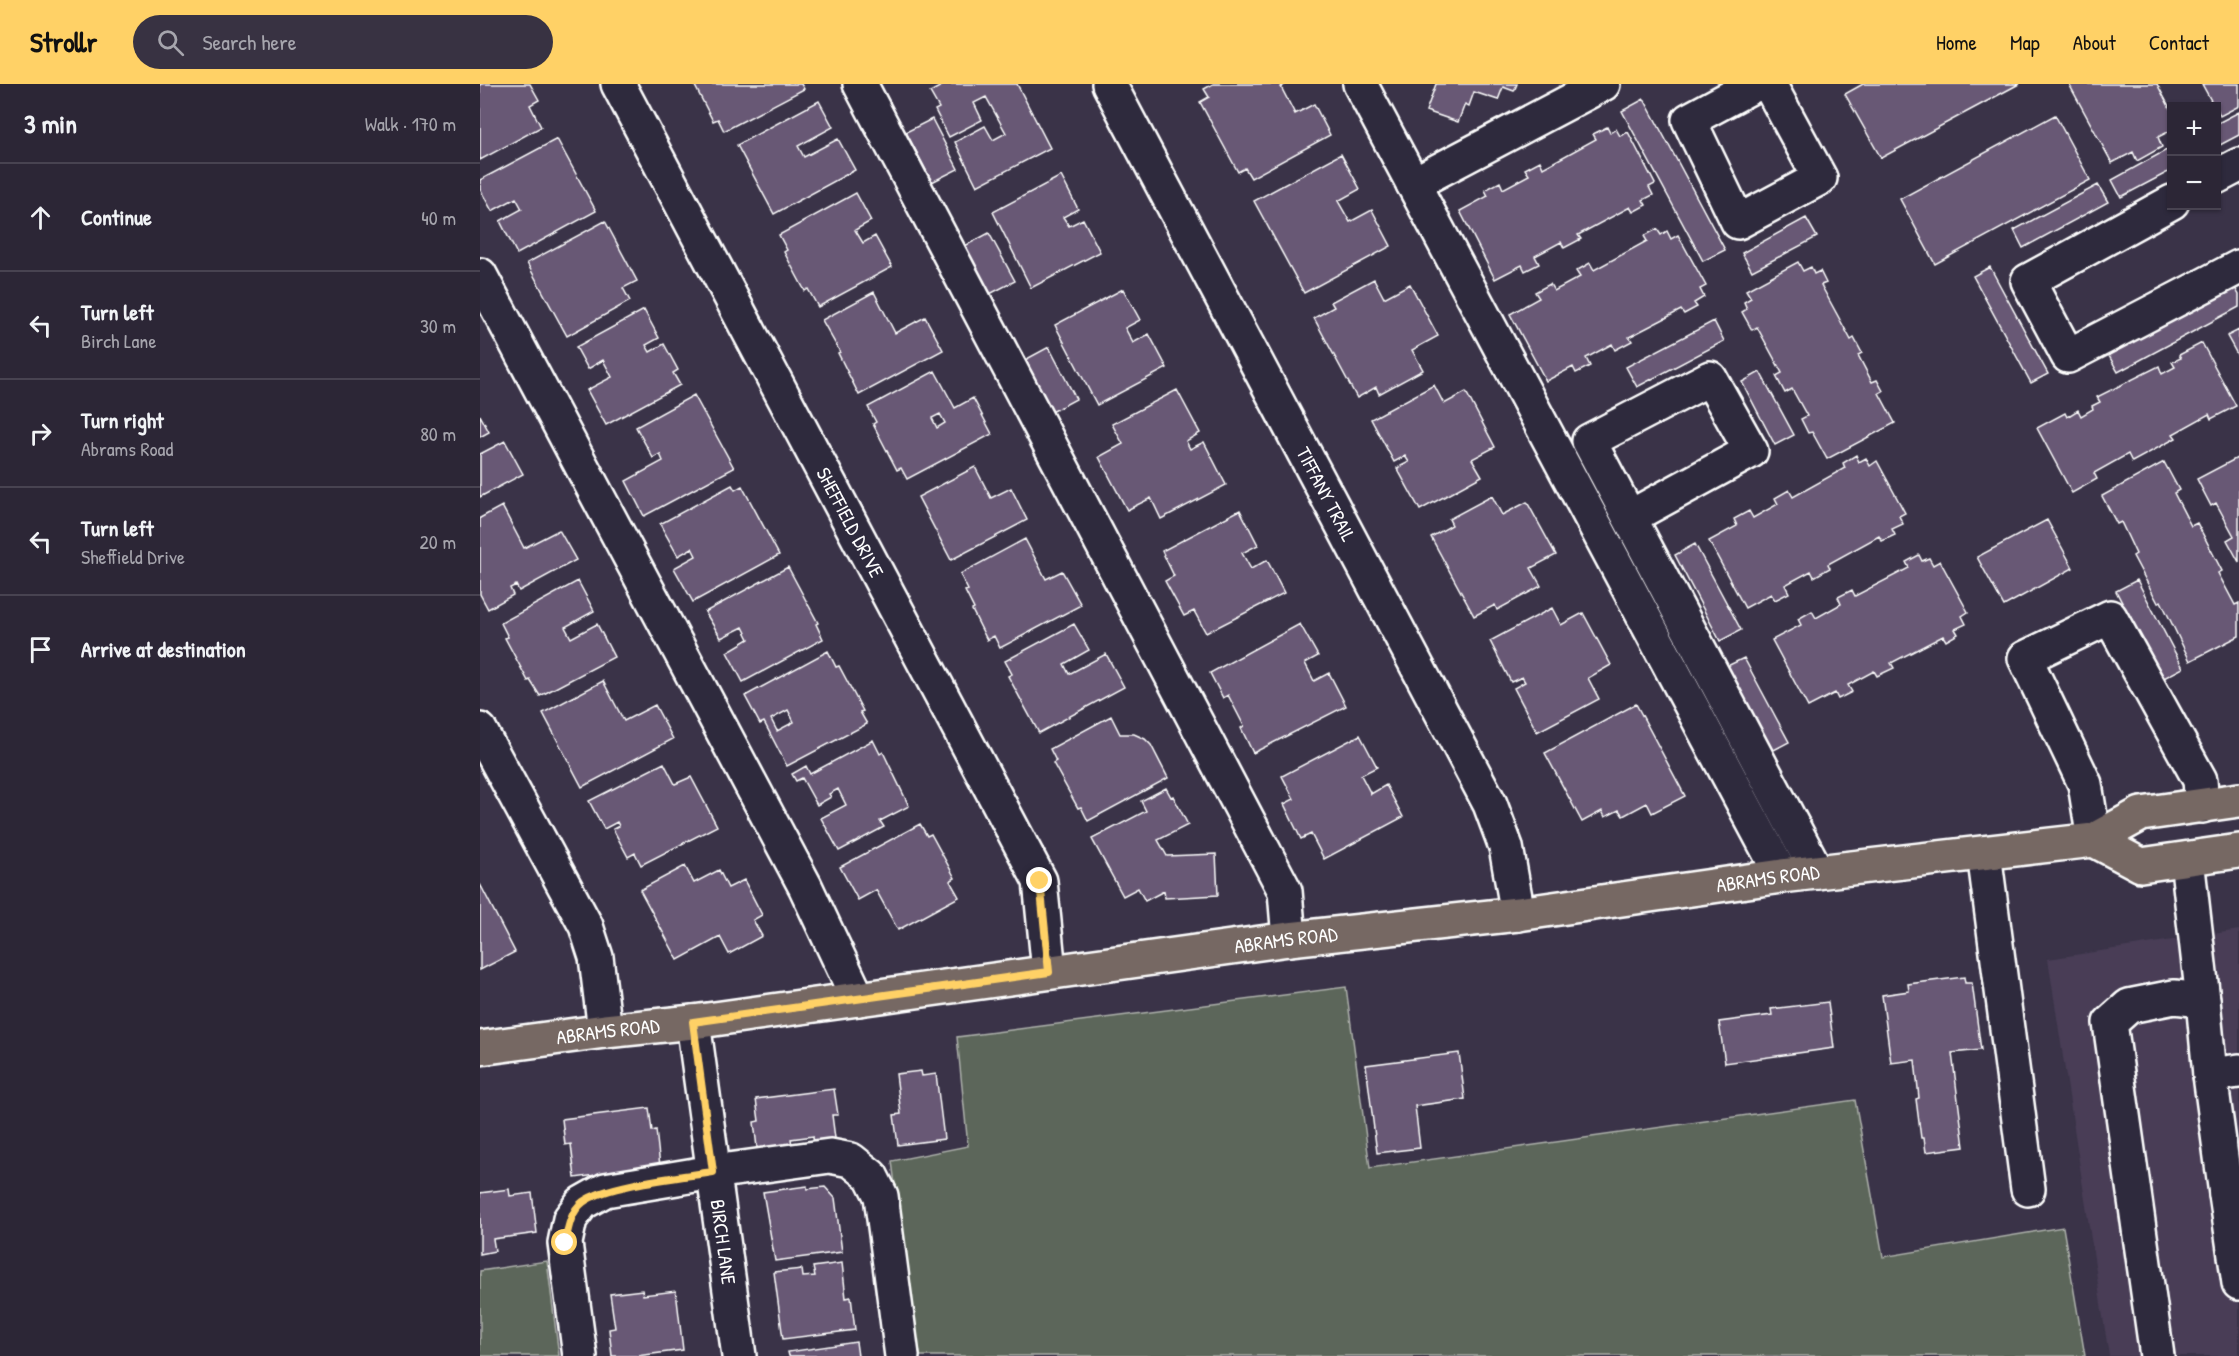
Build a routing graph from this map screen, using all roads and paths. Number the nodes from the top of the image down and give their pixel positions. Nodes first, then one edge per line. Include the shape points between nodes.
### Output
1 (618, 84) edge
2 (860, 84) edge
3 (1109, 84) edge
4 (1360, 84) edge
5 (1603, 84) edge
6 (1756, 84) edge
7 (1769, 84) edge
8 (2239, 165) edge
9 (2221, 175) edge
10 (1413, 184) junction
11 (2167, 205) edge
12 (2239, 267) edge
13 (480, 275) edge
14 (1630, 517) junction
15 (480, 730) edge
16 (2239, 800) edge
17 (2202, 806) junction
18 (2094, 840) junction
19 (2239, 851) edge
20 (1984, 853) junction
21 (2187, 859) junction
22 (1817, 872) junction
23 (1782, 876) junction
24 (1518, 914) junction
25 (1289, 939) junction
26 (1049, 972) junction
27 (858, 999) junction
28 (2203, 1000) junction
29 (693, 1022) junction
30 (604, 1031) junction
31 (480, 1048) edge
32 (2225, 1073) edge
33 (713, 1172) junction
34 (2028, 1189) dead end
35 (2232, 1193) edge
36 (2239, 1283) edge
37 (580, 1356) edge
38 (739, 1356) edge
39 (902, 1356) edge
40 (2157, 1356) edge

1 - 26 street, SHEFFIELD DRIVE via 1040,881
2 - 25 street via 1285,891
3 - 24 street, TIFFANY TRAIL via 1490,804 1506,847
4 - 10 street
5 - 10 street
6 - 7 street via 1689,120 1738,222 1820,178
8 - 9 street
10 - 23 street
11 - 12 street via 2028,281 2068,357
13 - 27 street via 805,886
14 - 14 street via 1589,441 1710,378 1751,451
14 - 22 street
15 - 30 street via 586,926 596,957
16 - 17 main road, ABRAMS ROAD
17 - 18 main road, ABRAMS ROAD via 2141,814
17 - 18 street via 2200,780 2110,617 2025,658 2085,784
18 - 20 main road, ABRAMS ROAD
18 - 21 main road via 2141,866
19 - 21 main road
20 - 22 main road, ABRAMS ROAD
20 - 34 street
21 - 28 street
22 - 23 main road, ABRAMS ROAD
23 - 24 main road, ABRAMS ROAD
24 - 25 main road, ABRAMS ROAD
25 - 26 main road, ABRAMS ROAD
26 - 27 main road, ABRAMS ROAD
27 - 29 main road, ABRAMS ROAD
28 - 32 street
28 - 40 street via 2174,997 2128,1006 2110,1023
29 - 30 main road, ABRAMS ROAD
29 - 33 street, BIRCH LANE
30 - 31 main road, ABRAMS ROAD
32 - 35 street
33 - 37 street via 605,1190 582,1203 570,1220 565,1243
33 - 38 street, BIRCH LANE
33 - 39 street via 830,1156 851,1160 871,1176 880,1196
35 - 36 street

